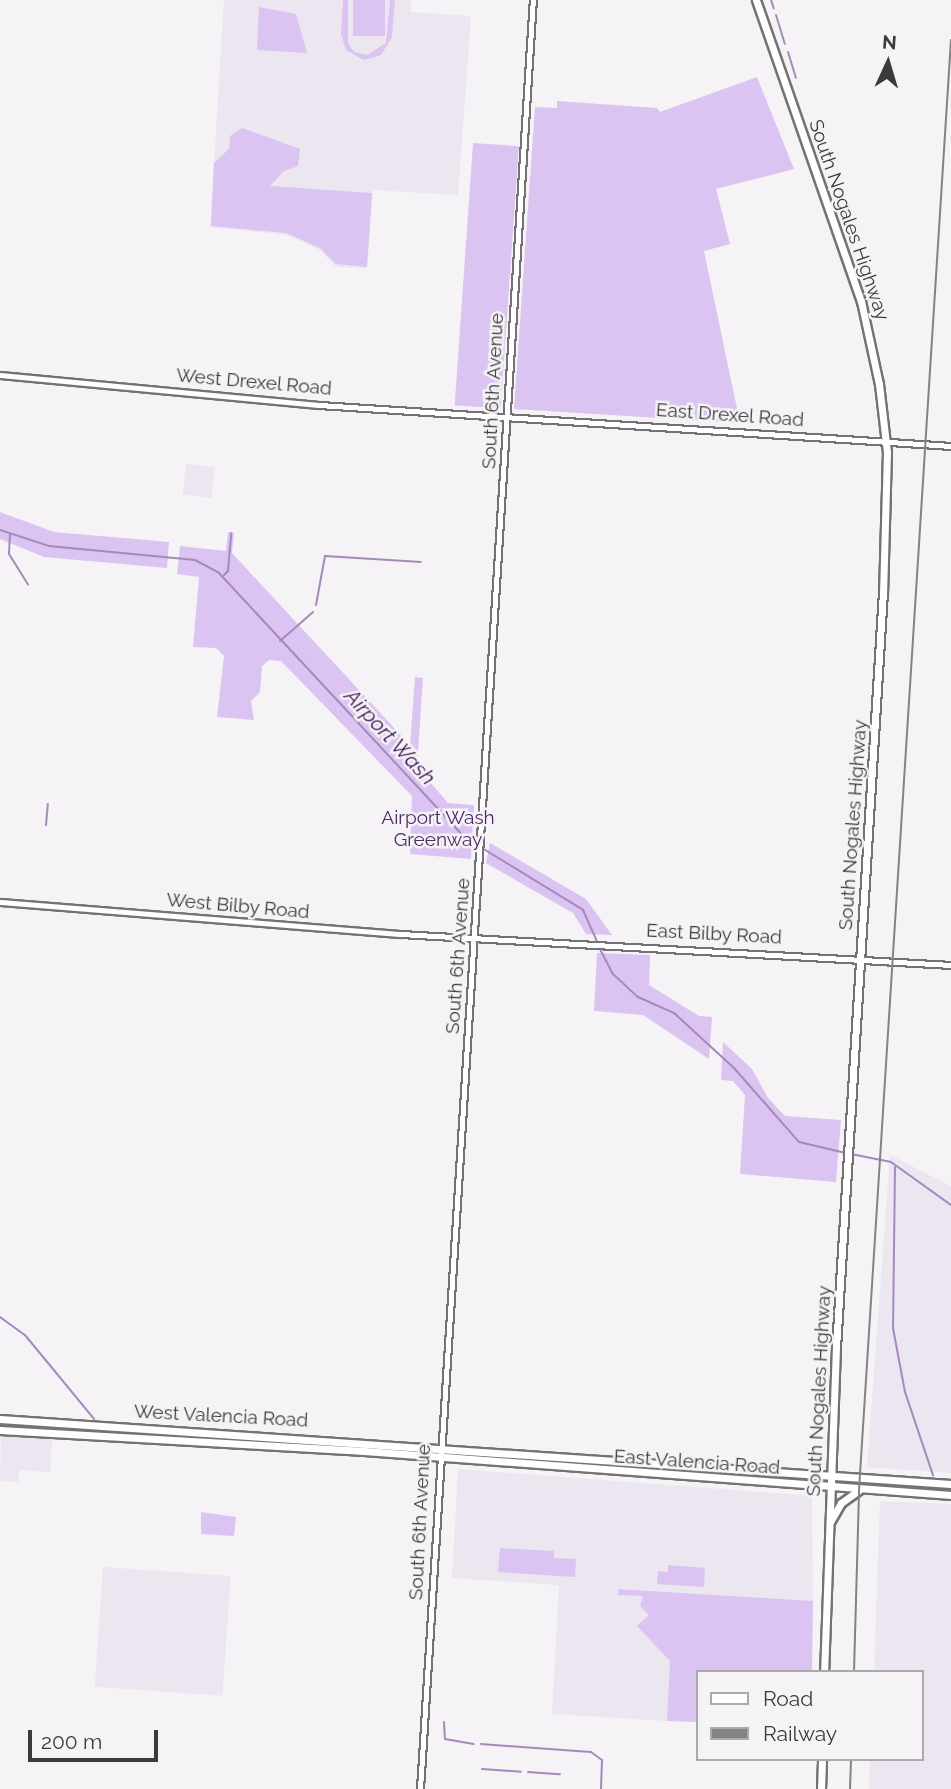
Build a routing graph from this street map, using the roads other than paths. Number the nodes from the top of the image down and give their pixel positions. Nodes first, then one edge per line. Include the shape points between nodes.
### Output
1 (533, 0) edge
2 (756, 0) edge
3 (0, 375) edge
4 (506, 417) junction
5 (885, 443) junction
6 (951, 446) edge
7 (0, 902) edge
8 (475, 936) junction
9 (860, 960) junction
10 (951, 965) edge
11 (0, 1419) edge
12 (110, 1426) junction
13 (0, 1430) edge
14 (110, 1437) junction
15 (440, 1448) junction
16 (582, 1458) junction
17 (440, 1460) junction
18 (582, 1469) junction
19 (830, 1474) junction
20 (941, 1483) junction
21 (951, 1484) edge
22 (830, 1488) junction
23 (859, 1490) junction
24 (940, 1494) junction
25 (951, 1495) edge
26 (828, 1525) junction
27 (824, 1670) edge
28 (822, 1761) edge
29 (420, 1789) edge
30 (821, 1789) edge

1 - 4 street, South 6th Avenue
2 - 5 main road, South Nogales Highway via 862,301 879,384
3 - 4 street, West Drexel Road
4 - 5 street, East Drexel Road
4 - 8 street, South 6th Avenue
5 - 6 street, East Drexel Road
5 - 9 main road, South Nogales Highway via 887,523
7 - 8 street, West Bilby Road
8 - 9 street, East Bilby Road
8 - 15 street, South 6th Avenue
9 - 10 street, East Bilby Road
9 - 19 main road, South Nogales Highway
11 - 12 main road, West Valencia Road
12 - 14 main road
12 - 15 main road, West Valencia Road
13 - 14 main road, West Valencia Road
14 - 17 main road, West Valencia Road
15 - 16 main road, East Valencia Road
15 - 17 street, South 6th Avenue
16 - 18 main road
16 - 19 main road, East Valencia Road
17 - 18 main road, East Valencia Road
17 - 29 street, South 6th Avenue
18 - 22 main road, East Valencia Road
19 - 20 main road, East Valencia Road
19 - 22 main road, South Nogales Highway
20 - 21 main road, East Valencia Road
20 - 24 main road
22 - 23 main road, East Valencia Road
22 - 26 main road, South Nogales Highway
23 - 24 main road, East Valencia Road
23 - 26 main road via 841,1503
24 - 25 main road, East Valencia Road
26 - 27 main road, South Nogales Highway
28 - 30 main road

